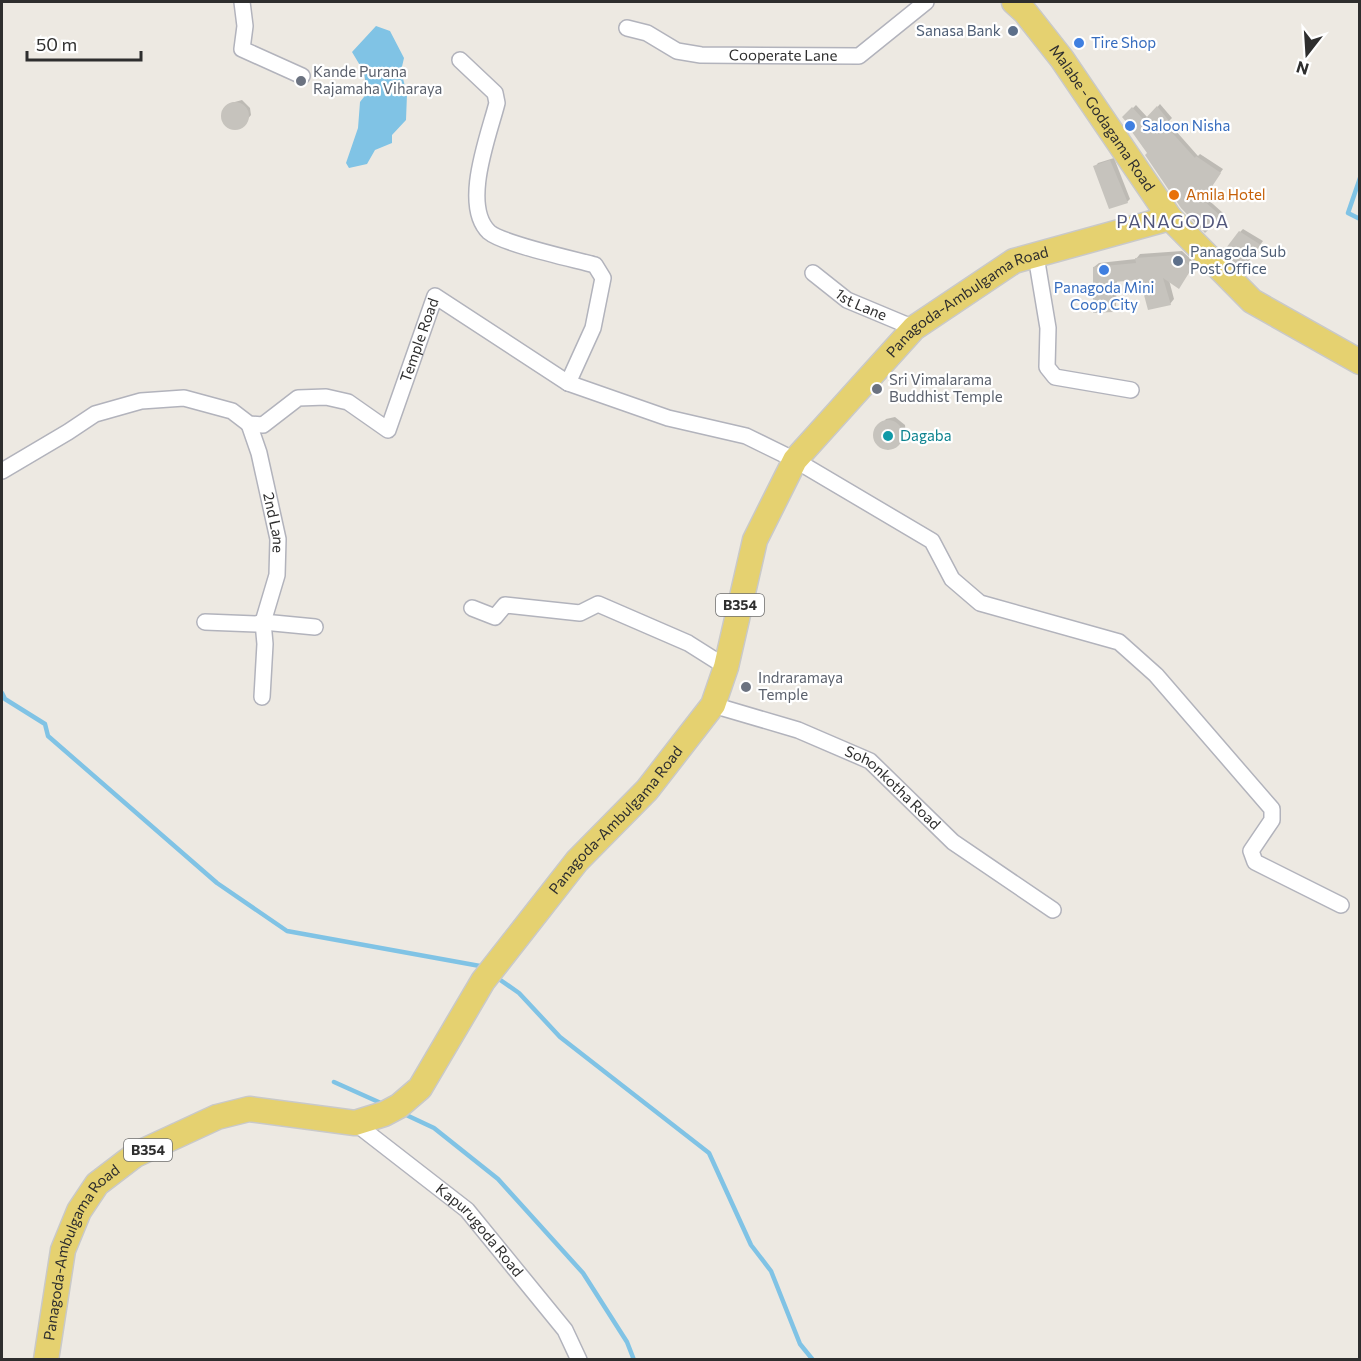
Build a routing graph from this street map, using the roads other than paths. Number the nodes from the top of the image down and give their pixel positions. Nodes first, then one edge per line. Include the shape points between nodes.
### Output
1 (242, 2) edge
2 (926, 2) edge
3 (1014, 2) edge
4 (627, 28) dead end
5 (460, 60) dead end
6 (302, 76) dead end
7 (1170, 218) junction
8 (1036, 255) junction
9 (813, 273) dead end
10 (914, 328) junction
11 (1359, 362) edge
12 (568, 382) junction
13 (1131, 390) dead end
14 (249, 424) junction
15 (795, 460) junction
16 (2, 471) edge
17 (472, 608) dead end
18 (205, 622) dead end
19 (263, 622) junction
20 (315, 627) dead end
21 (726, 667) junction
22 (262, 697) dead end
23 (713, 705) junction
24 (1341, 904) dead end
25 (1053, 910) dead end
26 (355, 1123) junction
27 (46, 1359) edge
28 (579, 1359) edge

1 - 6 street via 242,49
2 - 4 street, Cooperate Lane via 859,56 701,55 677,51 647,33
3 - 7 main road, Malabe - Godagama Road via 1062,59
5 - 12 street via 495,93 497,103 476,182 478,211 489,231 508,241 595,266 603,278 593,327
7 - 8 main road, Panagoda-Ambulgama Road / B354
7 - 11 main road, Malabe - Godagama Road via 1252,301
8 - 10 main road, Panagoda-Ambulgama Road / B354 via 1014,261
8 - 13 street via 1048,328 1047,367 1055,377
9 - 10 street, 1st Lane via 847,300
10 - 15 main road, Panagoda-Ambulgama Road / B354
12 - 14 street, Temple Road via 435,296 388,430 348,402 326,397 298,398 263,425
12 - 15 street, Temple Road via 668,418 746,436
14 - 16 street via 232,411 184,398 141,401 95,414
14 - 19 street, 2nd Lane via 278,539 277,575
15 - 21 main road, Panagoda-Ambulgama Road / B354 via 755,540
15 - 24 street, Temple Road via 932,541 952,579 980,603 1119,642 1156,675 1272,809 1272,820 1251,851 1256,862
17 - 21 street via 495,617 505,605 580,613 598,604 688,643
18 - 19 street
19 - 20 street
19 - 22 street, 2nd Lane
21 - 23 main road, Panagoda-Ambulgama Road / B354
23 - 25 street, Sohonkotha Road via 798,730 870,761 953,842
23 - 26 main road, Panagoda-Ambulgama Road / B354 via 646,790 577,861 483,981 420,1088 392,1110
26 - 27 main road, Panagoda-Ambulgama Road / B354 via 249,1109 217,1117 135,1155 97,1184 79,1210 63,1250
26 - 28 street, Kapurugoda Road via 467,1210 565,1330

